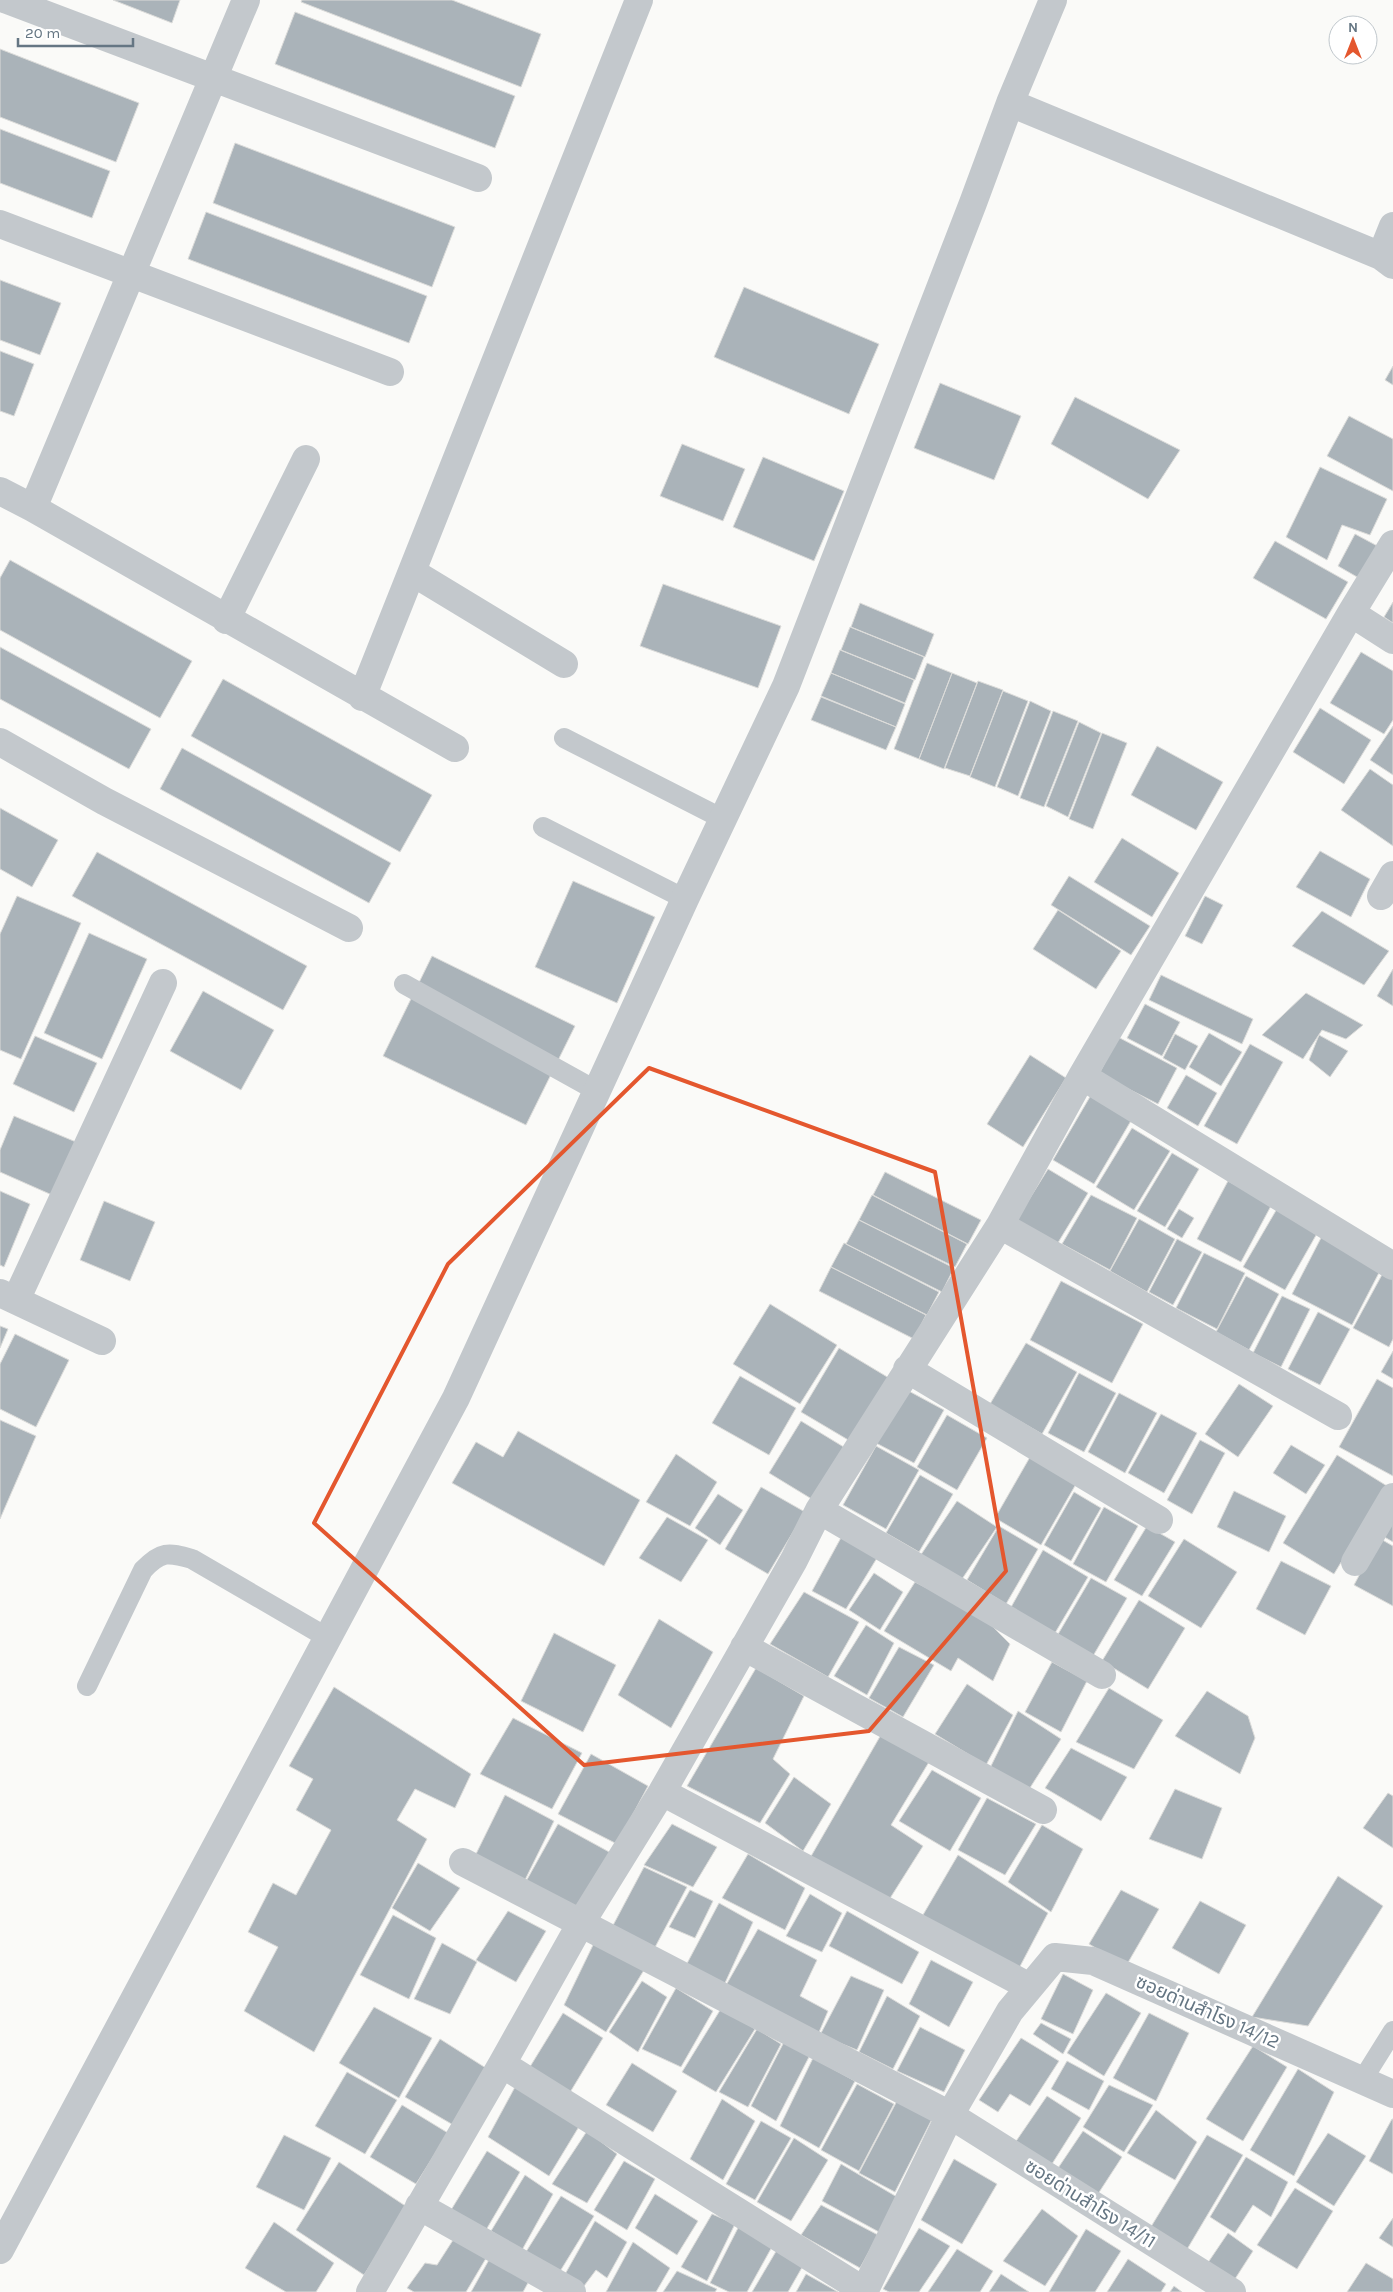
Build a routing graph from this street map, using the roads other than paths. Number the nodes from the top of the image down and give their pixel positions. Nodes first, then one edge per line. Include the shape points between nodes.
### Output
1 (7, 0) edge
2 (246, 0) edge
3 (639, 0) edge
4 (1053, 0) edge
5 (215, 79) junction
6 (1010, 102) junction
7 (478, 178) dead end
8 (0, 224) edge
9 (1393, 226) edge
10 (1387, 260) edge
11 (132, 274) junction
12 (390, 372) dead end
13 (306, 459) dead end
14 (0, 491) edge
15 (32, 508) junction
16 (1393, 544) edge
17 (412, 572) junction
18 (1351, 613) junction
19 (226, 620) junction
20 (1393, 640) edge
21 (564, 664) dead end
22 (362, 697) junction
23 (564, 738) dead end
24 (0, 742) edge
25 (455, 748) dead end
26 (723, 819) junction
27 (543, 828) dead end
28 (685, 899) junction
29 (349, 928) dead end
30 (163, 983) dead end
31 (404, 984) dead end
32 (1082, 1076) junction
33 (597, 1091) junction
34 (1000, 1225) junction
35 (1393, 1266) edge
36 (8, 1296) edge
37 (102, 1341) dead end
38 (907, 1369) junction
39 (1338, 1416) dead end
40 (1393, 1498) edge
41 (819, 1510) junction
42 (1159, 1520) dead end
43 (1355, 1562) dead end
44 (328, 1638) junction
45 (744, 1647) junction
46 (1102, 1675) dead end
47 (87, 1686) dead end
48 (662, 1792) junction
49 (1043, 1810) dead end
50 (463, 1862) dead end
51 (581, 1923) junction
52 (1030, 1987) junction
53 (1393, 2031) edge
54 (502, 2064) junction
55 (1363, 2079) junction
56 (1393, 2094) edge
57 (950, 2115) junction
58 (419, 2206) junction
59 (0, 2250) edge
60 (370, 2292) edge
61 (572, 2292) edge
62 (865, 2292) edge
63 (1232, 2292) edge

1 - 5 street
2 - 5 street
3 - 17 street
4 - 6 street
5 - 7 street
5 - 11 street
6 - 10 street
6 - 26 street via 974,203 786,686
8 - 11 street
9 - 10 street
11 - 12 street
11 - 15 street
13 - 19 street
14 - 15 street
15 - 19 street
16 - 18 street
17 - 21 street
17 - 22 street
18 - 20 street
18 - 32 street
19 - 22 street
22 - 25 street
23 - 26 lane
24 - 29 street via 104,801
26 - 28 street
27 - 28 lane
28 - 33 street
30 - 36 street
31 - 33 lane
32 - 34 street
32 - 35 street
33 - 44 street via 456,1398
34 - 38 street
34 - 39 street
36 - 37 street
38 - 41 street
38 - 42 street
40 - 43 street
41 - 45 street
41 - 46 street
44 - 47 lane via 192,1559 170,1552 155,1558 143,1570
44 - 59 street
45 - 48 street
45 - 49 street
48 - 51 street
48 - 52 street
50 - 51 street, ซอยด่านสำโรง 14/11
51 - 54 street
51 - 57 street, ซอยด่านสำโรง 14/11
52 - 55 street, ซอยด่านสำโรง 14/12 via 1054,1957 1092,1961
52 - 57 street via 1010,2011
53 - 55 lane
54 - 58 street
54 - 62 street
55 - 56 street, ซอยด่านสำโรง 14/12
57 - 62 street
57 - 63 street, ซอยด่านสำโรง 14/11
58 - 60 street
58 - 61 street

